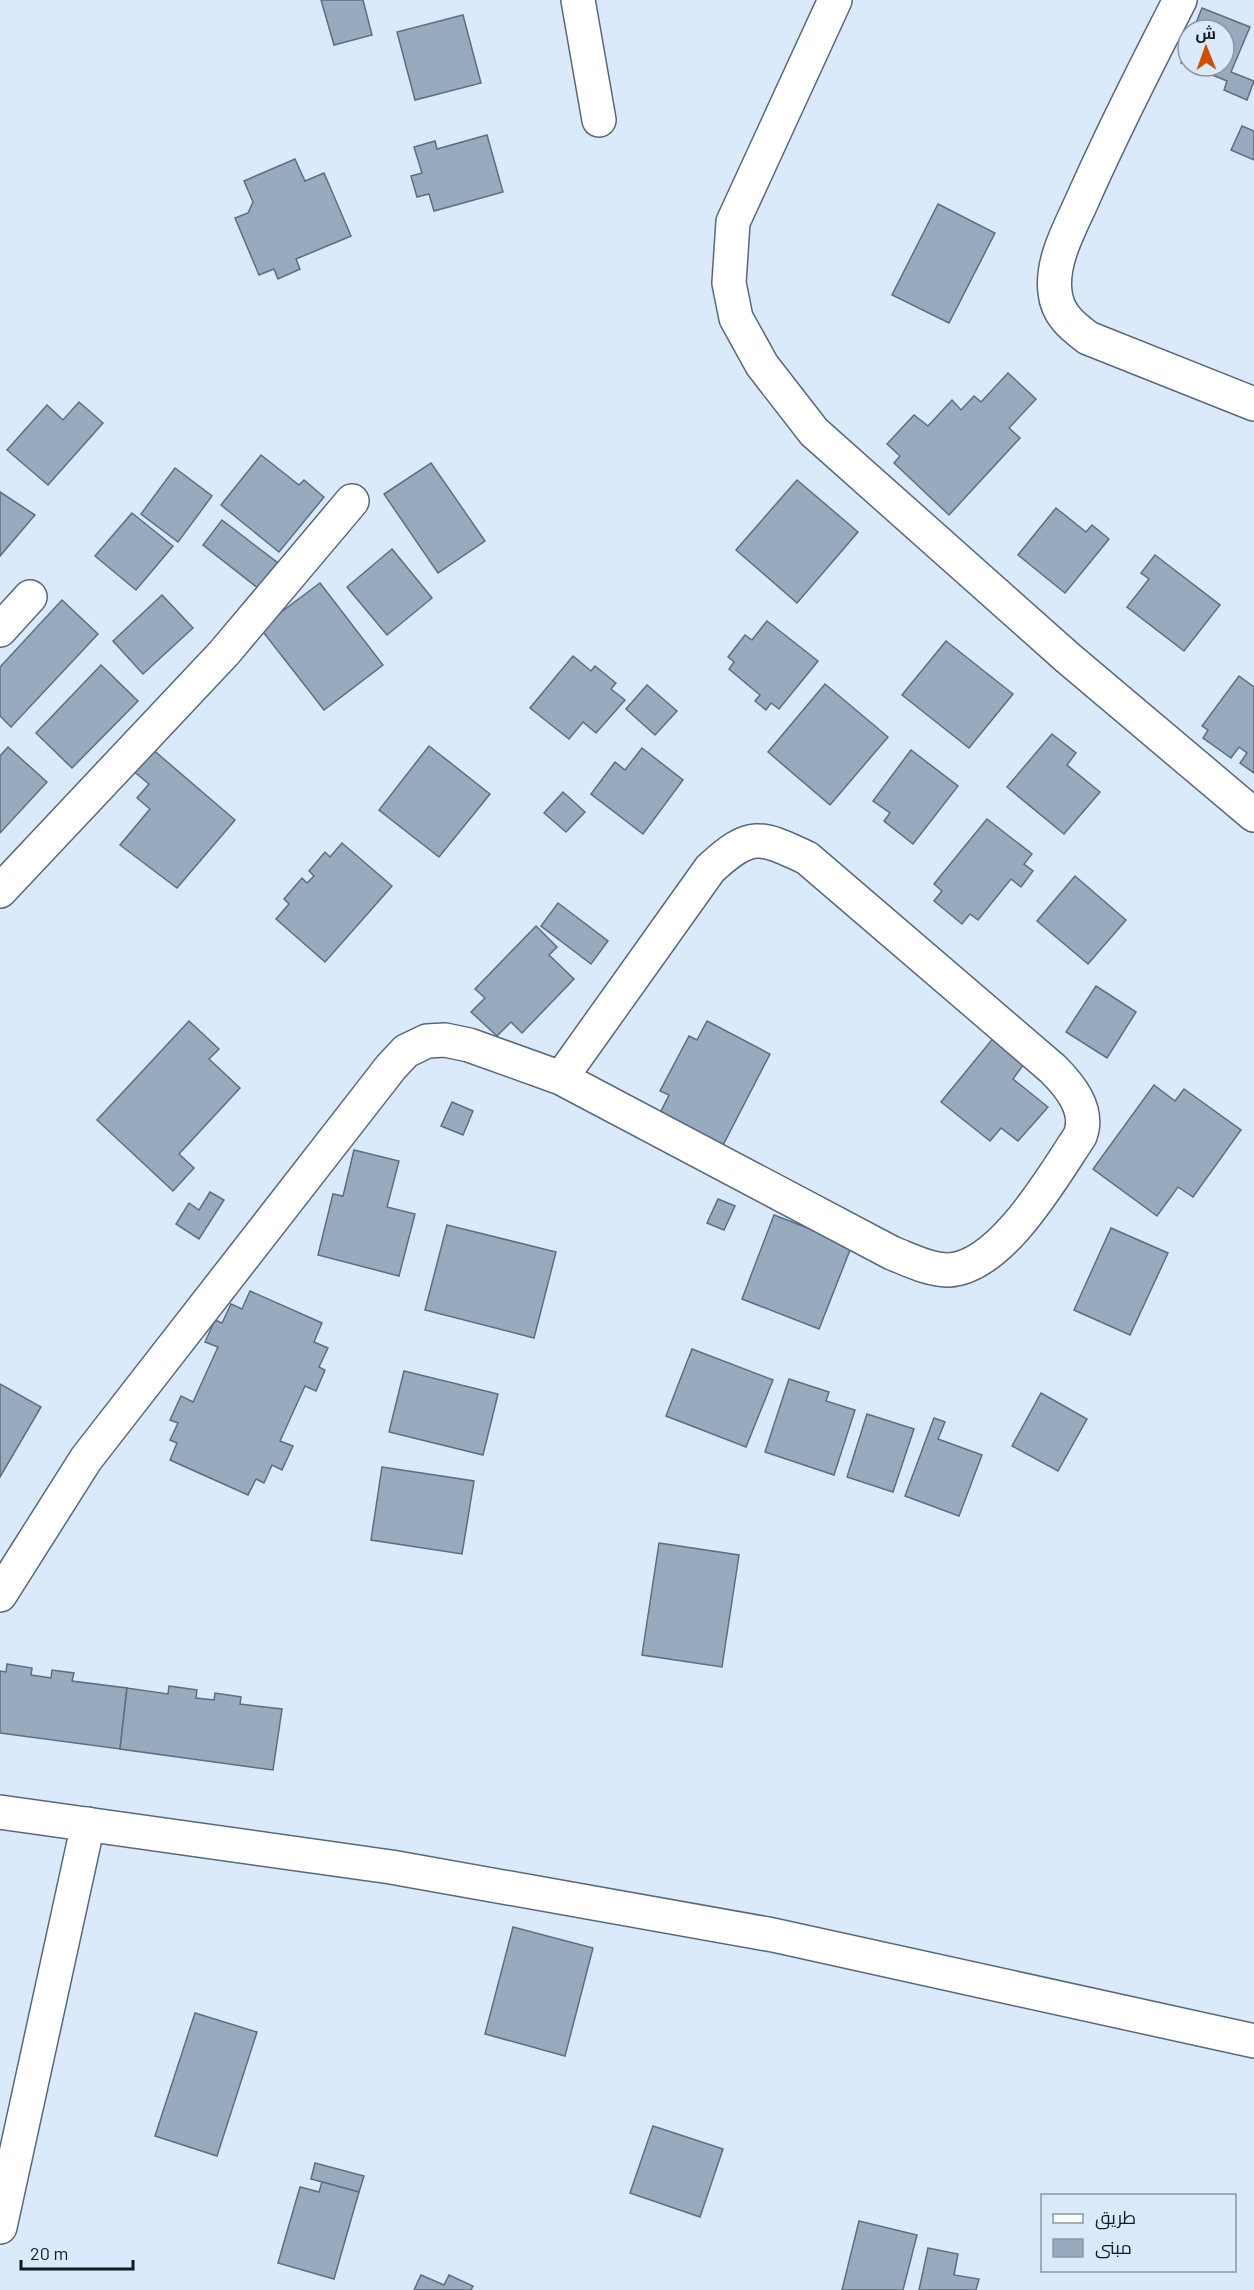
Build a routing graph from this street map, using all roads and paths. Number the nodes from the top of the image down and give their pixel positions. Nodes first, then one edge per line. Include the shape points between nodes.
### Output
1 (578, 0) edge
2 (835, 0) edge
3 (1180, 0) edge
4 (599, 120) dead end
5 (1254, 404) edge
6 (351, 501) dead end
7 (30, 597) dead end
8 (0, 630) edge
9 (1254, 816) edge
10 (0, 891) edge
11 (561, 1078) junction
12 (0, 1595) edge
13 (0, 1812) edge
14 (88, 1824) junction
15 (1254, 2041) edge
16 (0, 2228) edge

1 - 4 street
2 - 9 street via 733,222 729,283 736,318 762,365 814,432 1068,658
3 - 5 street via 1062,247 1054,290 1068,323 1088,338
6 - 10 street via 224,653
7 - 8 street
11 - 11 street via 710,869 741,844 769,840 807,858 1063,1078 1083,1111 1084,1126 1023,1221 980,1260 946,1270 892,1253
11 - 12 street via 445,1040 427,1041 406,1051 327,1146 86,1459
13 - 14 street
14 - 15 street via 391,1867 773,1935
14 - 16 street

